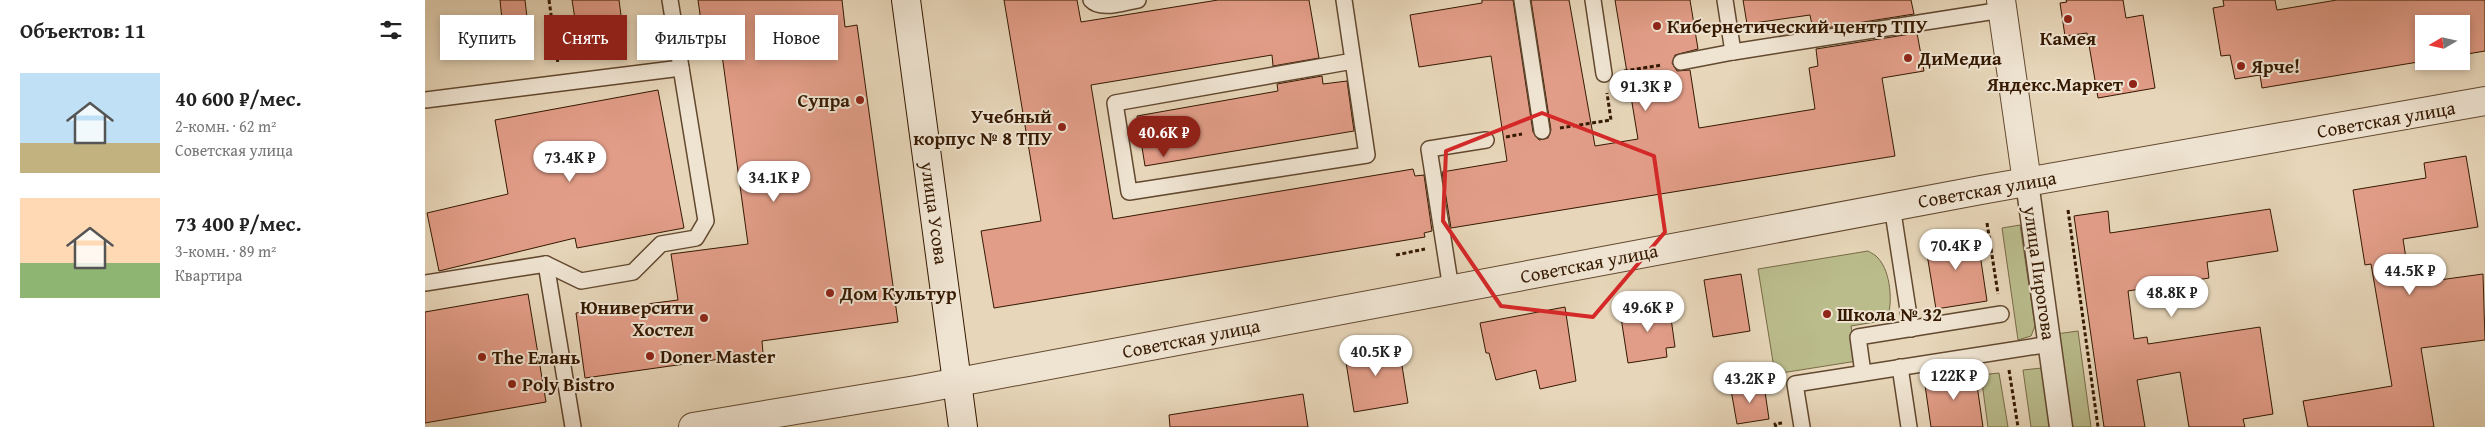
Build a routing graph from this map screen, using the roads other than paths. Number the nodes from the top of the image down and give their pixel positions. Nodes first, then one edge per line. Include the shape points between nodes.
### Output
1 (670, 0) edge
2 (906, 0) edge
3 (1091, 0) edge
4 (1138, 0) edge
5 (1343, 0) edge
6 (1522, 0) edge
7 (1593, 0) edge
8 (1725, 0) edge
9 (2001, 5) edge
10 (1733, 52) junction
11 (1353, 61) junction
12 (1681, 62) road end
13 (681, 68) junction
14 (1604, 74) road end
15 (425, 100) edge
16 (2485, 101) edge
17 (1542, 131) road end
18 (1486, 140) road end
19 (2027, 182) junction
20 (1892, 206) junction
21 (545, 264) junction
22 (425, 283) edge
23 (1451, 289) junction
24 (2001, 314) road end
25 (1911, 329) junction
26 (2050, 344) junction
27 (1901, 367) junction
28 (1863, 373) junction
29 (958, 382) junction
30 (573, 427) edge
31 (693, 427) edge
32 (963, 427) edge
33 (1802, 427) edge
34 (1909, 427) edge
35 (2061, 427) edge

1 - 13 lane
2 - 29 street, улица Усова
3 - 4 lane via 1102,6
5 - 11 lane
6 - 17 lane
7 - 14 lane
8 - 10 lane
9 - 10 lane
9 - 19 street, улица Пирогова
10 - 12 lane
11 - 11 lane via 1115,103 1129,192 1367,155
13 - 15 lane
13 - 21 lane via 706,221 696,238 661,244 633,272 581,280
16 - 19 street, Советская улица
18 - 23 lane via 1429,149
19 - 20 street, Советская улица
19 - 26 street, улица Пирогова
20 - 23 street, Советская улица
20 - 25 lane
21 - 22 lane
21 - 30 lane
23 - 29 street, Советская улица
24 - 25 lane
25 - 28 lane via 1857,337
26 - 27 lane
26 - 35 street, улица Пирогова
27 - 28 lane
27 - 34 lane
28 - 33 lane via 1795,384
29 - 31 street, Советская улица
29 - 32 street, улица Усова

